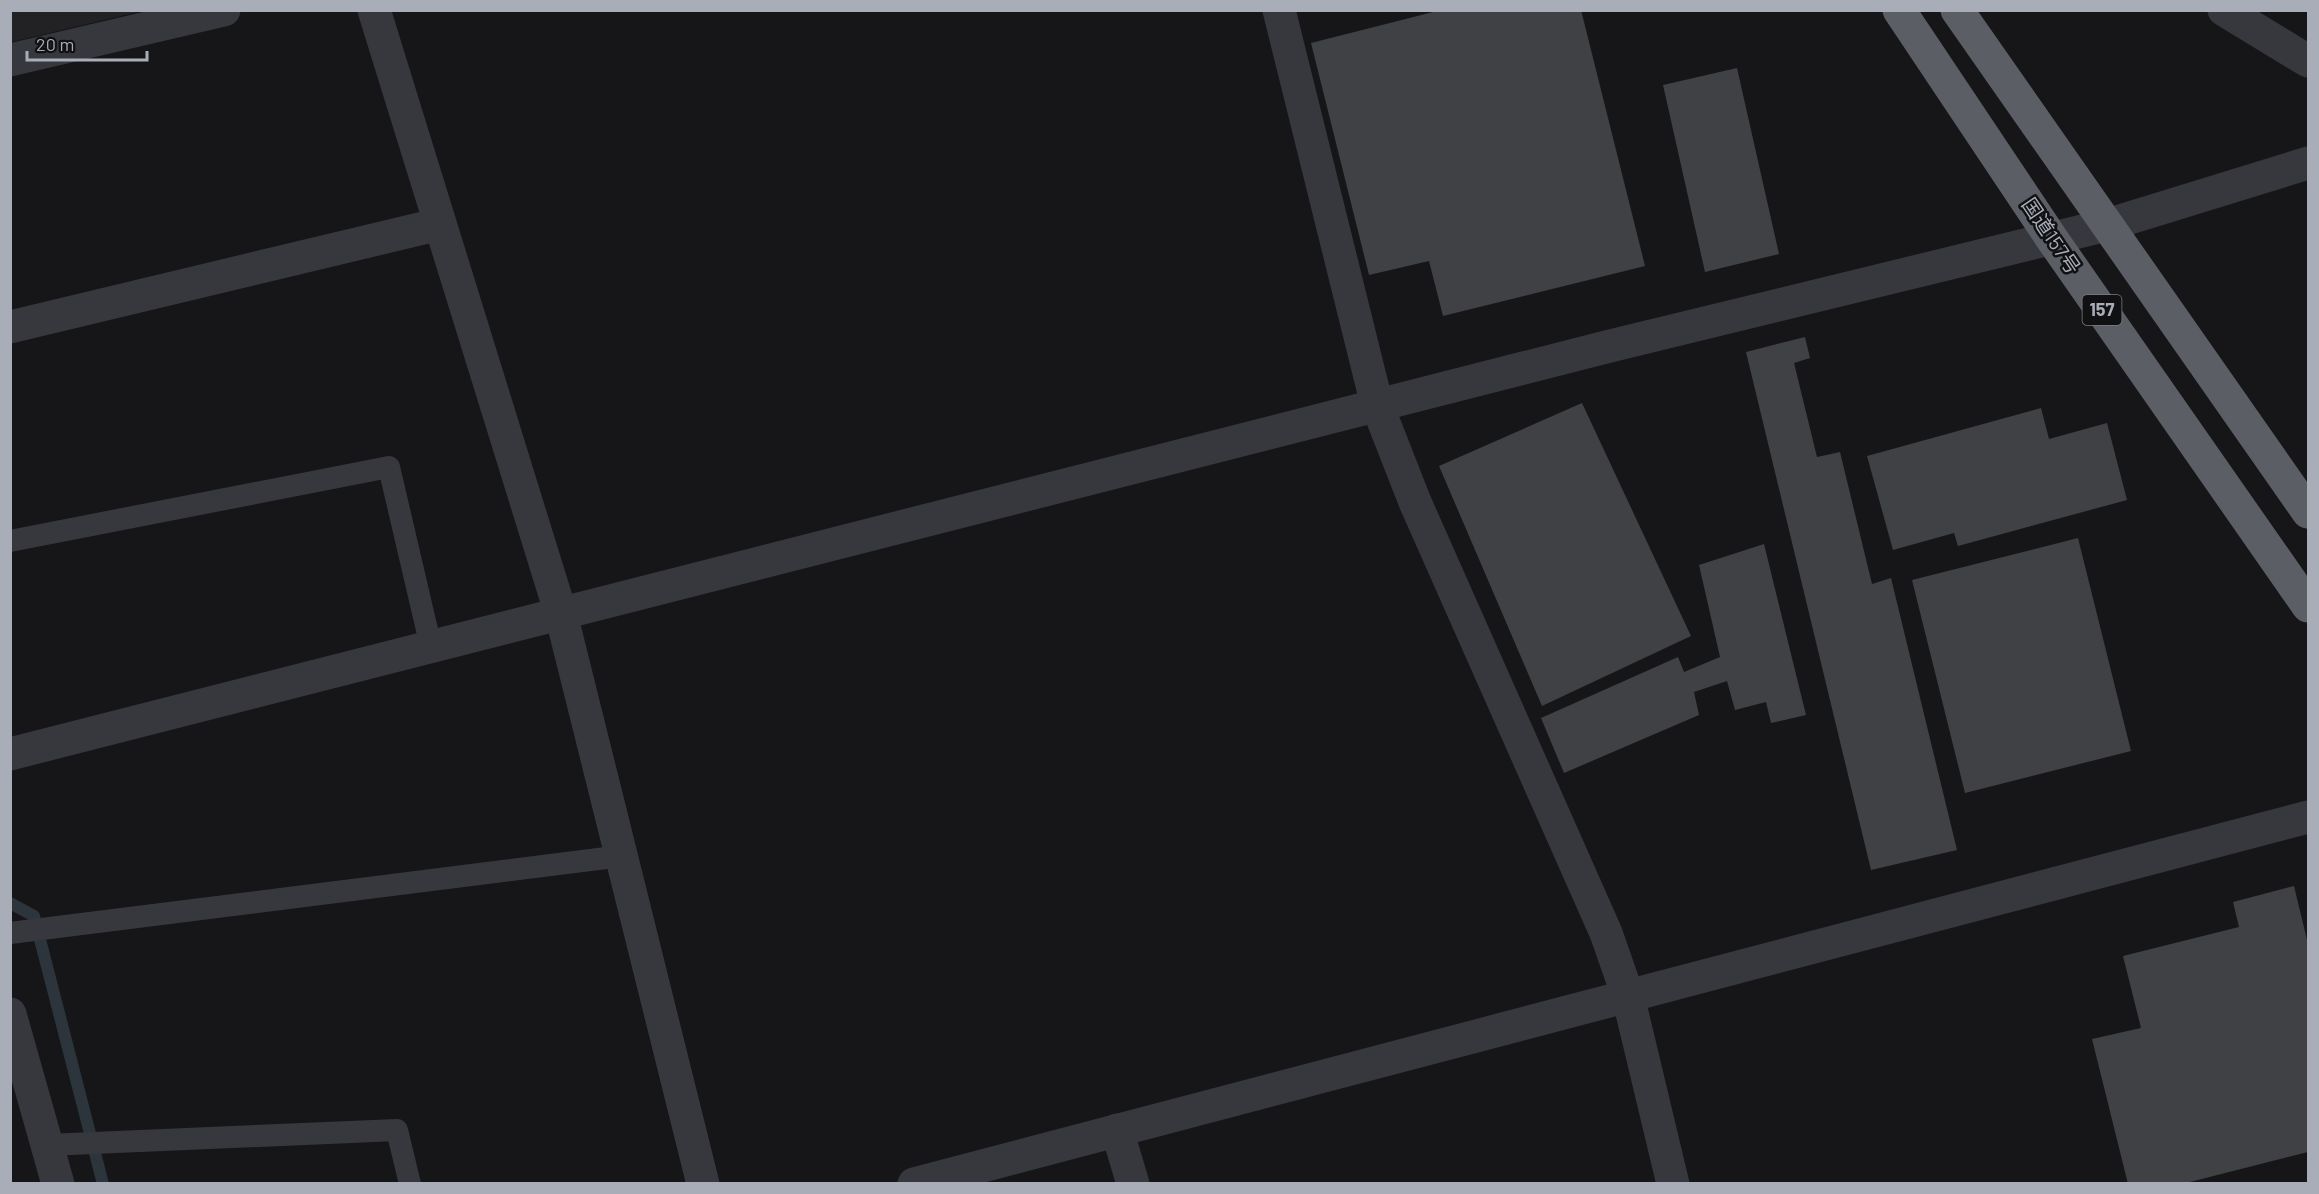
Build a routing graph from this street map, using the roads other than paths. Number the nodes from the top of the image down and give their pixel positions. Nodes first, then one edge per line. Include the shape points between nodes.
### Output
1 (224, 10) edge
2 (374, 10) edge
3 (1279, 10) edge
4 (1899, 10) edge
5 (1957, 10) edge
6 (2224, 10) edge
7 (10, 60) edge
8 (2308, 61) edge
9 (2308, 163) edge
10 (440, 224) junction
11 (2107, 225) junction
12 (2052, 239) junction
13 (10, 327) edge
14 (1377, 405) junction
15 (2308, 512) edge
16 (10, 541) edge
17 (2308, 606) edge
18 (561, 614) junction
19 (431, 646) junction
20 (10, 754) edge
21 (2308, 817) edge
22 (622, 856) junction
23 (10, 933) edge
24 (1628, 996) junction
25 (12, 1028) edge
26 (1117, 1130) junction
27 (47, 1144) junction
28 (58, 1184) edge
29 (410, 1184) edge
30 (703, 1184) edge
31 (914, 1184) edge
32 (1133, 1184) edge
33 (1673, 1184) edge

1 - 7 street
2 - 10 street
3 - 14 street
4 - 12 highway, 国道157号 / 157
5 - 11 highway, 157
6 - 8 street
9 - 11 street
10 - 13 street
10 - 18 street
11 - 12 street
11 - 15 highway, 157
12 - 14 street
12 - 17 highway, 国道157号 / 157
14 - 18 street
14 - 24 street via 1415,502 1606,933
16 - 19 lane via 389,467
18 - 19 street
18 - 22 street
19 - 20 street
21 - 24 street
22 - 23 lane
22 - 30 street
24 - 26 street
24 - 33 street
25 - 27 street
26 - 31 street
26 - 32 street
27 - 28 street
27 - 29 lane via 397,1130

